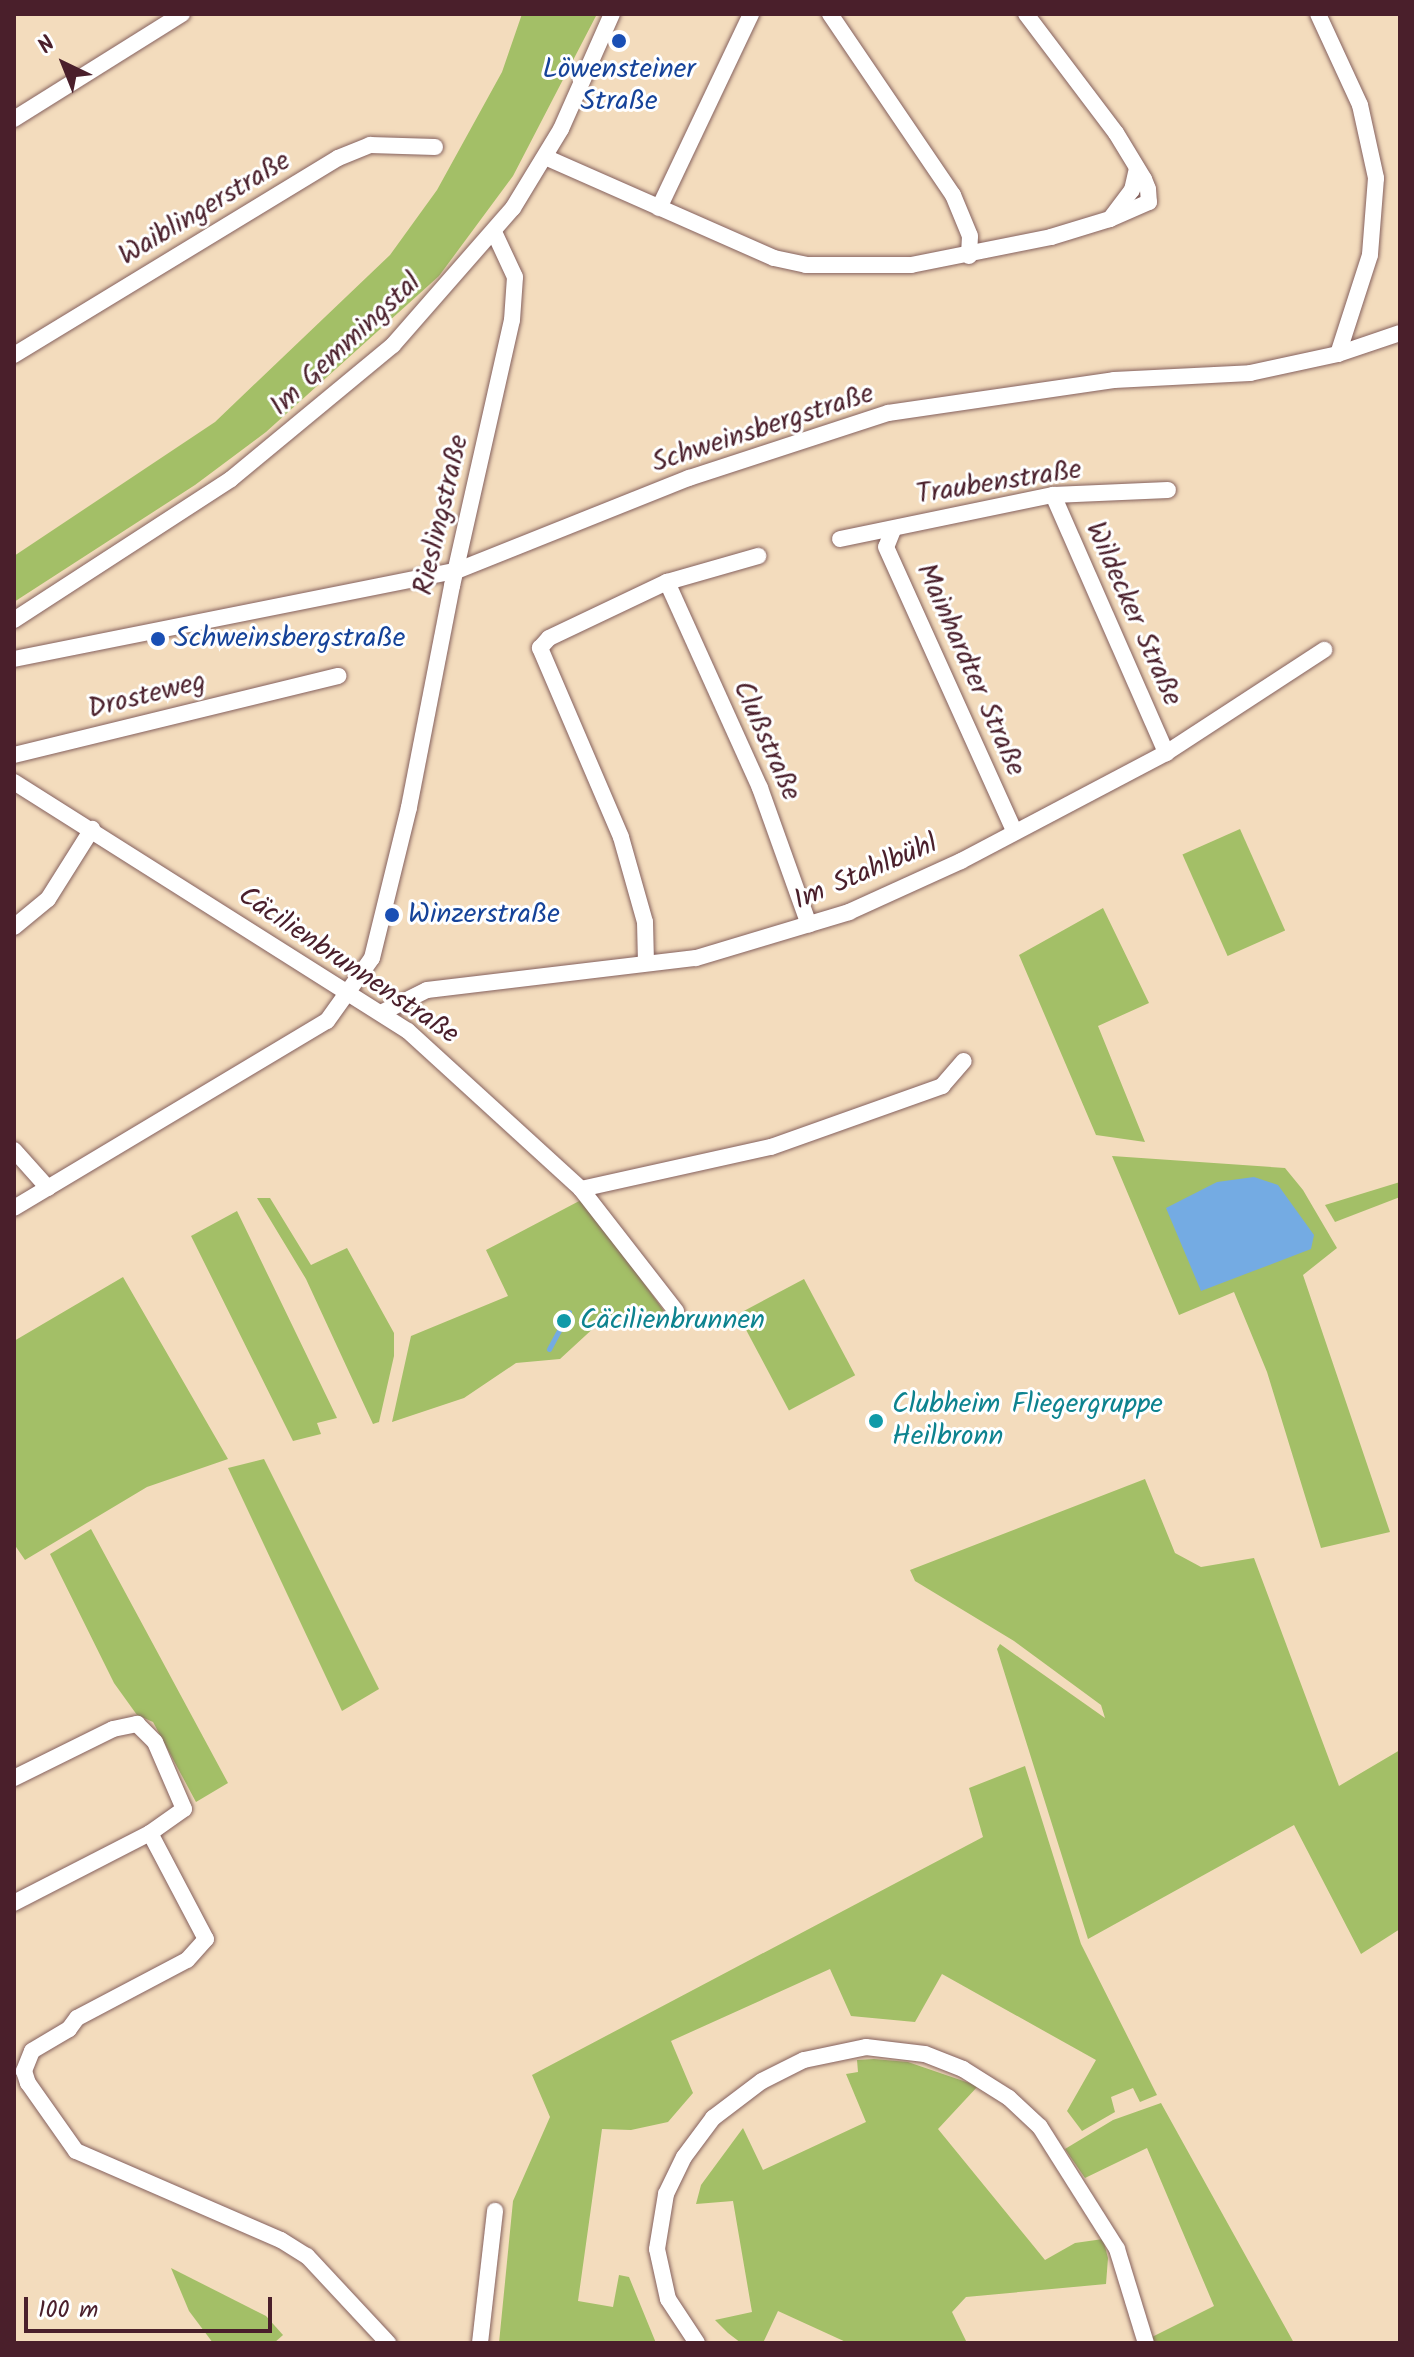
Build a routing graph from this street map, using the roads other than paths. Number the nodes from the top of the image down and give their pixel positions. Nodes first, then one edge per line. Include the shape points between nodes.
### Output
1 (182, 14) edge
2 (612, 14) edge
3 (751, 14) edge
4 (830, 14) edge
5 (1026, 14) edge
6 (1318, 14) edge
7 (14, 119) edge
8 (435, 147) dead end
9 (545, 157) junction
10 (659, 208) junction
11 (494, 232) junction
12 (969, 256) junction
13 (1400, 333) edge
14 (1338, 354) junction
15 (14, 355) edge
16 (1168, 490) dead end
17 (1053, 495) junction
18 (893, 530) junction
19 (840, 539) dead end
20 (758, 556) dead end
21 (456, 571) junction
22 (667, 582) junction
23 (14, 620) edge
24 (1324, 650) dead end
25 (14, 659) edge
26 (339, 676) dead end
27 (1166, 753) junction
28 (14, 755) edge
29 (14, 782) edge
30 (92, 829) junction
31 (1014, 831) junction
32 (809, 925) junction
33 (14, 927) edge
34 (646, 963) junction
35 (349, 994) junction
36 (381, 1013) junction
37 (964, 1061) dead end
38 (14, 1150) edge
39 (48, 1188) junction
40 (581, 1189) junction
41 (14, 1208) edge
42 (676, 1311) dead end
43 (14, 1778) edge
44 (150, 1833) junction
45 (14, 1903) edge
46 (495, 2211) dead end
47 (388, 2343) edge
48 (480, 2343) edge
49 (697, 2343) edge
50 (1146, 2343) edge

1 - 7 street
2 - 9 street, Im Gemmingstal
3 - 10 street
4 - 12 street via 953,195 970,236
5 - 12 street via 1137,169 1149,202 1110,219
6 - 14 street via 1360,105 1376,178 1370,255
8 - 15 street, Waiblingerstraße via 370,145 346,154
9 - 10 street
9 - 11 street, Im Gemmingstal
10 - 12 street via 774,258 806,265 911,265
11 - 21 street, Rieslingstraße via 511,263 516,297
11 - 23 street, Im Gemmingstal via 393,345 289,435 231,479
13 - 14 street, Schweinsbergstraße
14 - 21 street, Schweinsbergstraße via 1250,373 1114,380 888,413 726,465
16 - 17 street, Traubenstraße
17 - 18 street, Traubenstraße
17 - 27 street, Wildecker Straße
18 - 19 street, Traubenstraße
18 - 31 street, Mainhardter Straße via 886,547
20 - 22 street
21 - 25 street, Schweinsbergstraße
21 - 35 street, Rieslingstraße via 372,958
22 - 32 street, Clußstraße via 760,788
22 - 34 street via 549,638 540,648 621,837 645,922
24 - 27 street, Im Stahlbühl
26 - 28 street, Drosteweg
27 - 31 street, Im Stahlbühl
29 - 30 street, Cäcilienbrunnenstraße
30 - 33 street via 48,899
30 - 35 street, Cäcilienbrunnenstraße
31 - 32 street, Im Stahlbühl via 902,889
32 - 34 street, Im Stahlbühl via 728,951
34 - 36 street, Im Stahlbühl via 427,990
35 - 36 street, Cäcilienbrunnenstraße
35 - 39 street via 327,1021
36 - 40 street, Cäcilienbrunnenstraße via 466,1081
37 - 40 street via 942,1086 771,1147
38 - 39 street
39 - 41 street
40 - 42 street, Cäcilienbrunnenstraße
43 - 44 street via 113,1729 137,1724 155,1742 184,1809
44 - 45 street
44 - 47 street via 206,1939 187,1960 77,2018 69,2029 32,2051 24,2071 28,2083 76,2151 281,2240 307,2256
46 - 48 street
49 - 50 street via 668,2299 657,2249 666,2194 684,2157 713,2118 762,2081 804,2060 866,2047 925,2054 963,2069 1009,2098 1040,2127 1117,2249

